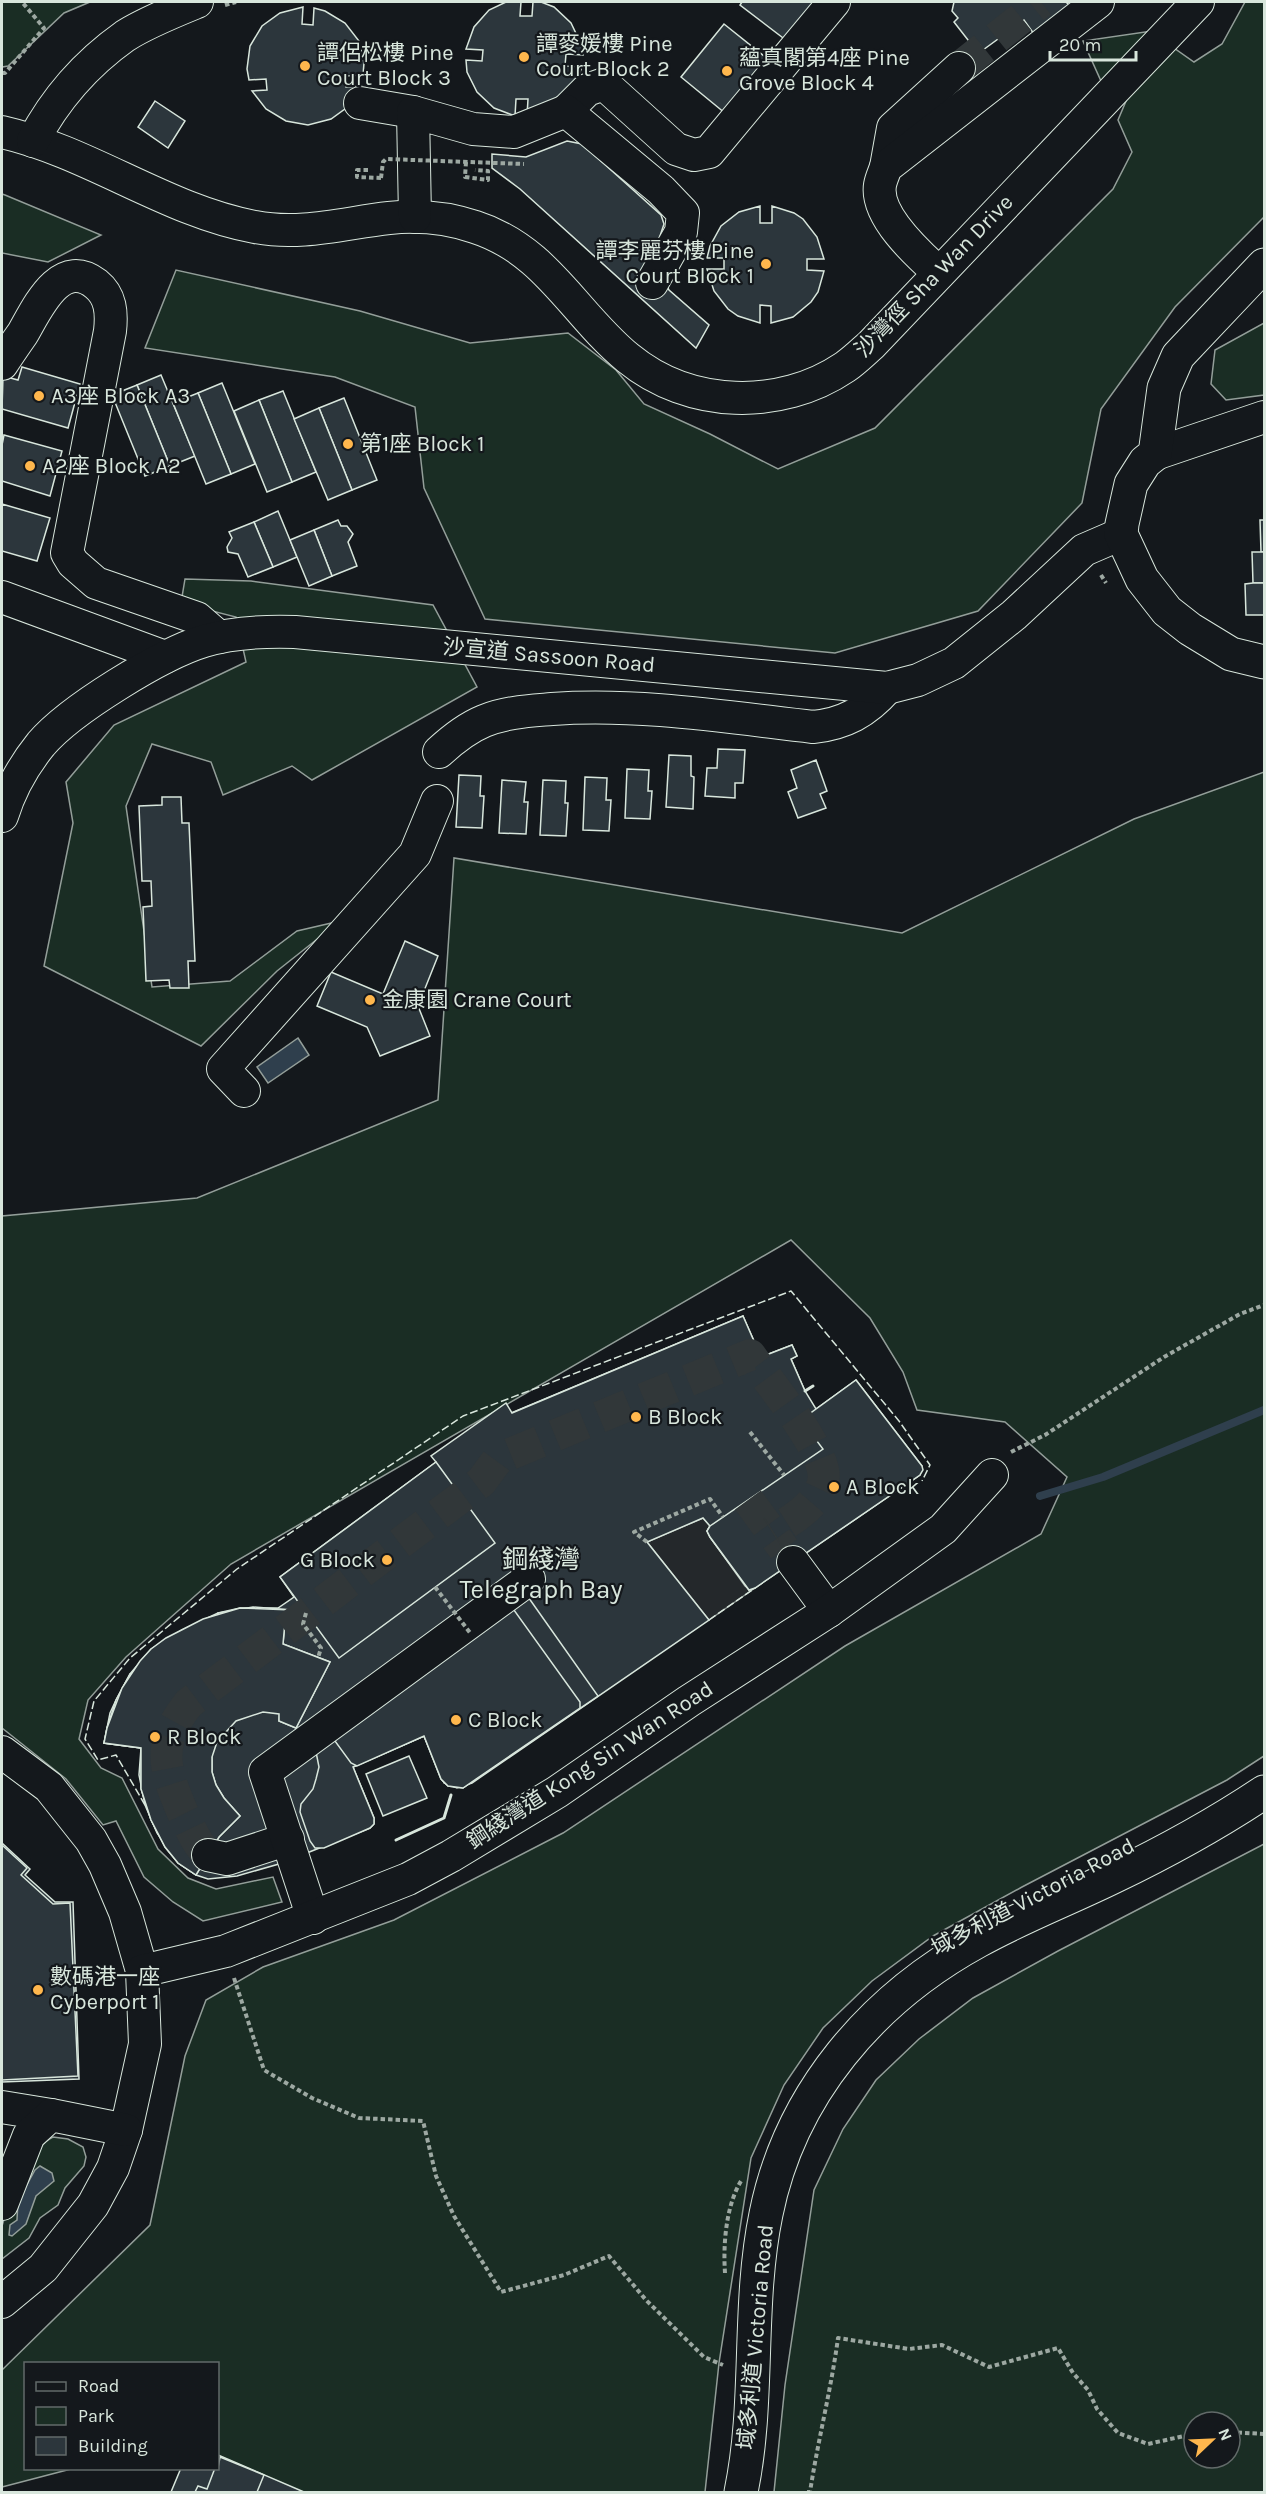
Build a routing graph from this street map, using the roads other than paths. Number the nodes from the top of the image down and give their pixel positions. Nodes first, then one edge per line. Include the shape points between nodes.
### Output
1 (197, 2) edge
2 (834, 2) edge
3 (1098, 2) edge
4 (1198, 2) edge
5 (959, 68) tunnel mouth
6 (360, 103) dead end
7 (566, 111) junction
8 (413, 112) junction
9 (2, 132) edge
10 (33, 141) junction
11 (886, 167) junction
12 (415, 217) junction
13 (1264, 265) edge
14 (939, 273) junction
15 (652, 283) dead end
16 (2, 364) edge
17 (1264, 417) edge
18 (1155, 454) junction
19 (1121, 534) junction
20 (2, 597) edge
21 (219, 637) junction
22 (165, 657) junction
23 (1264, 662) edge
24 (887, 688) junction
25 (439, 752) dead end
26 (437, 801) dead end
27 (2, 816) edge
28 (244, 1091) dead end
29 (1000, 1465) road end
30 (793, 1562) tunnel mouth
31 (529, 1579) dead end
32 (829, 1611) junction
33 (2, 1752) edge
34 (1264, 1792) edge
35 (291, 1849) junction
36 (208, 1855) dead end
37 (309, 1905) junction
38 (142, 1971) junction
39 (2, 2108) edge
40 (51, 2115) junction
41 (126, 2130) junction
42 (2, 2204) edge
43 (2, 2302) edge
44 (741, 2493) edge

1 - 10 street via 117,43 74,80
2 - 7 street via 709,152 694,155 676,150 604,84 587,90
3 - 11 street
4 - 14 street, 沙灣徑 Sha Wan Drive
5 - 11 street via 893,128
6 - 8 street
7 - 8 street via 514,132 473,129
7 - 15 street via 683,213 681,232
8 - 12 street
9 - 10 street, 沙灣徑 Sha Wan Drive
10 - 12 street, 沙灣徑 Sha Wan Drive via 195,209 253,227 298,231
11 - 14 street via 879,187 892,223
12 - 14 street, 沙灣徑 Sha Wan Drive via 457,222 507,242 541,265 628,358 671,383 696,393 722,397 774,396 800,389 846,366
13 - 18 main road via 1178,356 1164,388
16 - 21 street via 37,305 60,280 80,276 99,286 110,306 111,322 67,553 96,583 197,618
17 - 18 street
18 - 19 main road via 1131,484
19 - 23 main road via 1142,579 1167,611 1231,654
19 - 24 street, 沙宣道 Sassoon Road via 1084,550 1014,615 954,663 918,680
20 - 22 street
21 - 22 street, 沙宣道 Sassoon Road
21 - 24 street, 沙宣道 Sassoon Road via 248,632 295,632
22 - 27 street, 沙宣道 Sassoon Road via 102,696 43,741 27,761
24 - 25 street via 862,712 830,725 813,727 649,709 564,708 521,712 485,721
26 - 28 street via 415,855 223,1069
29 - 32 street, 鋼綫灣道 Kong Sin Wan Road via 943,1529
30 - 32 street
31 - 35 street via 265,1772
32 - 37 street, 鋼綫灣道 Kong Sin Wan Road via 557,1792 451,1856 408,1879
33 - 38 street via 49,1787 91,1840 125,1912
34 - 44 main road, 域多利道 Victoria Road via 1146,1861 949,1958 881,2010 831,2066 793,2131 766,2213 756,2280 750,2427
35 - 36 street via 227,1858
35 - 37 street
37 - 38 street, 鋼綫灣道 Kong Sin Wan Road via 226,1951
38 - 41 street via 145,2044
39 - 40 street
40 - 41 street
40 - 42 street via 29,2135
41 - 43 street via 113,2168 93,2205 43,2268

